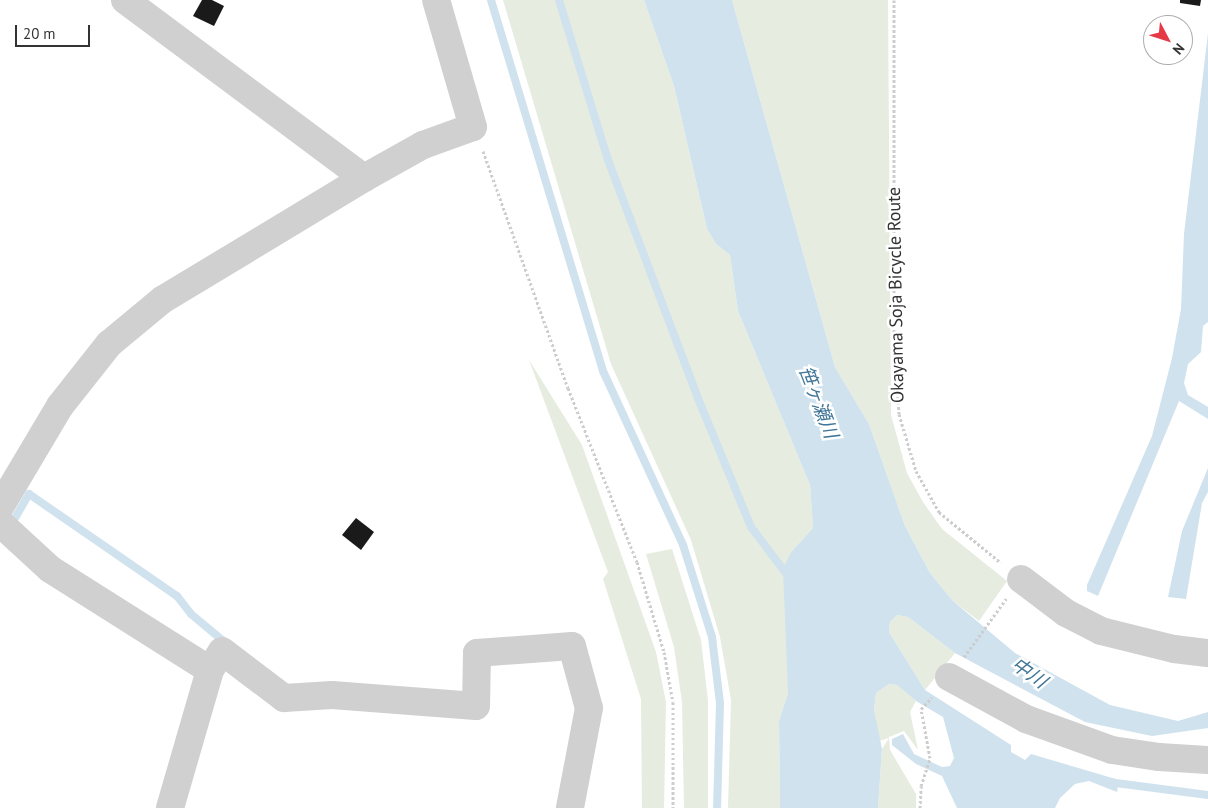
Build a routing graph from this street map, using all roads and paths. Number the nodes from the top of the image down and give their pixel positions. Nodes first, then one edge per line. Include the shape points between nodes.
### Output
1 (125, 0) edge
2 (436, 0) edge
3 (894, 0) edge
4 (473, 127) junction
5 (364, 178) junction
6 (0, 507) edge
7 (0, 523) edge
8 (1018, 583) junction
9 (1208, 653) edge
10 (210, 670) junction
11 (954, 670) joint
12 (921, 709) dead end
13 (1208, 760) edge
14 (170, 808) edge
15 (570, 808) edge
16 (673, 808) edge
17 (920, 808) edge

1 - 5 street
2 - 4 street
3 - 8 path, Okayama Soja Bicycle Route via 894,347 899,414 916,471 939,512
4 - 5 street via 423,145
4 - 16 path via 506,209 568,388 636,562 664,652 673,702
5 - 6 street via 162,300 109,344 60,406
7 - 10 street via 50,569
8 - 9 street via 1101,631 1174,649
8 - 11 path
10 - 14 street
10 - 15 street via 222,651 284,698 332,695 476,706 477,653 572,646 589,708
11 - 13 street via 1026,719 1112,750 1159,758
12 - 17 path via 930,758 921,786

